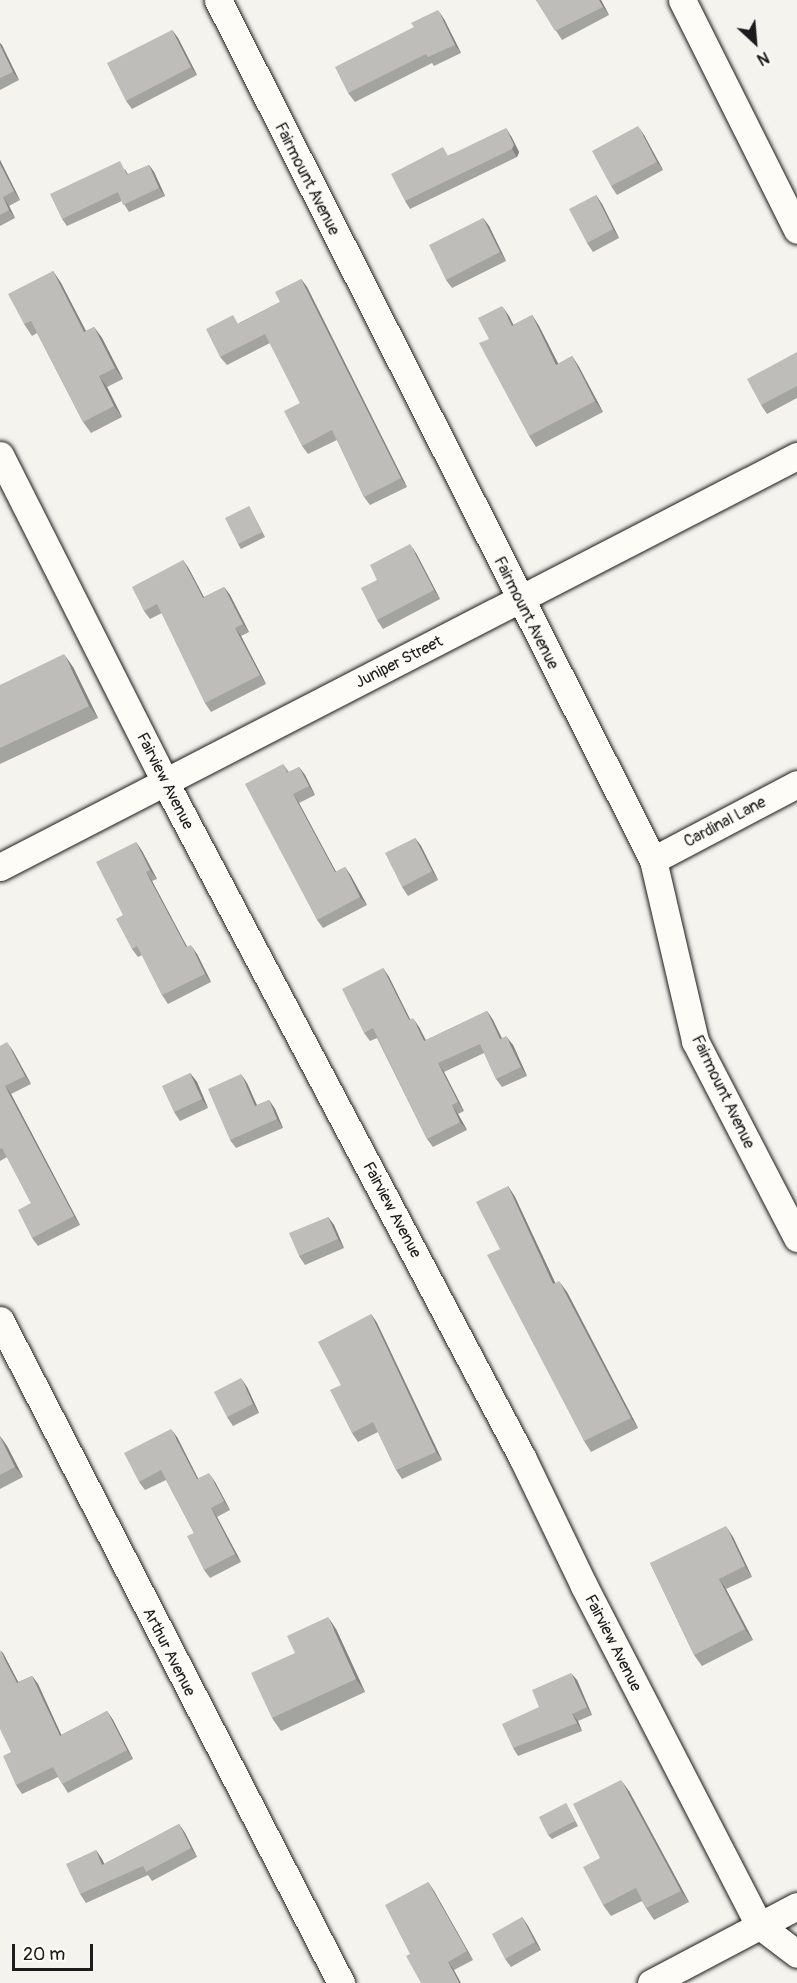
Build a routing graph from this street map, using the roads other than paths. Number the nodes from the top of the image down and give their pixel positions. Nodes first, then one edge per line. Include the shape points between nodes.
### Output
1 (218, 0) edge
2 (682, 0) edge
3 (797, 230) edge
4 (0, 455) edge
5 (797, 456) edge
6 (519, 601) junction
7 (165, 782) junction
8 (797, 784) edge
9 (653, 860) junction
10 (0, 867) edge
11 (797, 1238) edge
12 (0, 1320) edge
13 (797, 1905) edge
14 (759, 1925) junction
15 (797, 1954) edge
16 (341, 1983) edge
17 (651, 1983) edge

1 - 6 street, Fairmount Avenue
2 - 3 street
4 - 7 street, Fairview Avenue
5 - 6 street, Juniper Street
6 - 7 street, Juniper Street
6 - 9 street, Fairmount Avenue
7 - 10 street, Juniper Street
7 - 14 street, Fairview Avenue via 522,1457
8 - 9 street, Cardinal Lane
9 - 11 street, Fairmount Avenue via 695,1041
12 - 16 street, Arthur Avenue
13 - 14 street
14 - 15 street, Fairview Avenue
14 - 17 street

